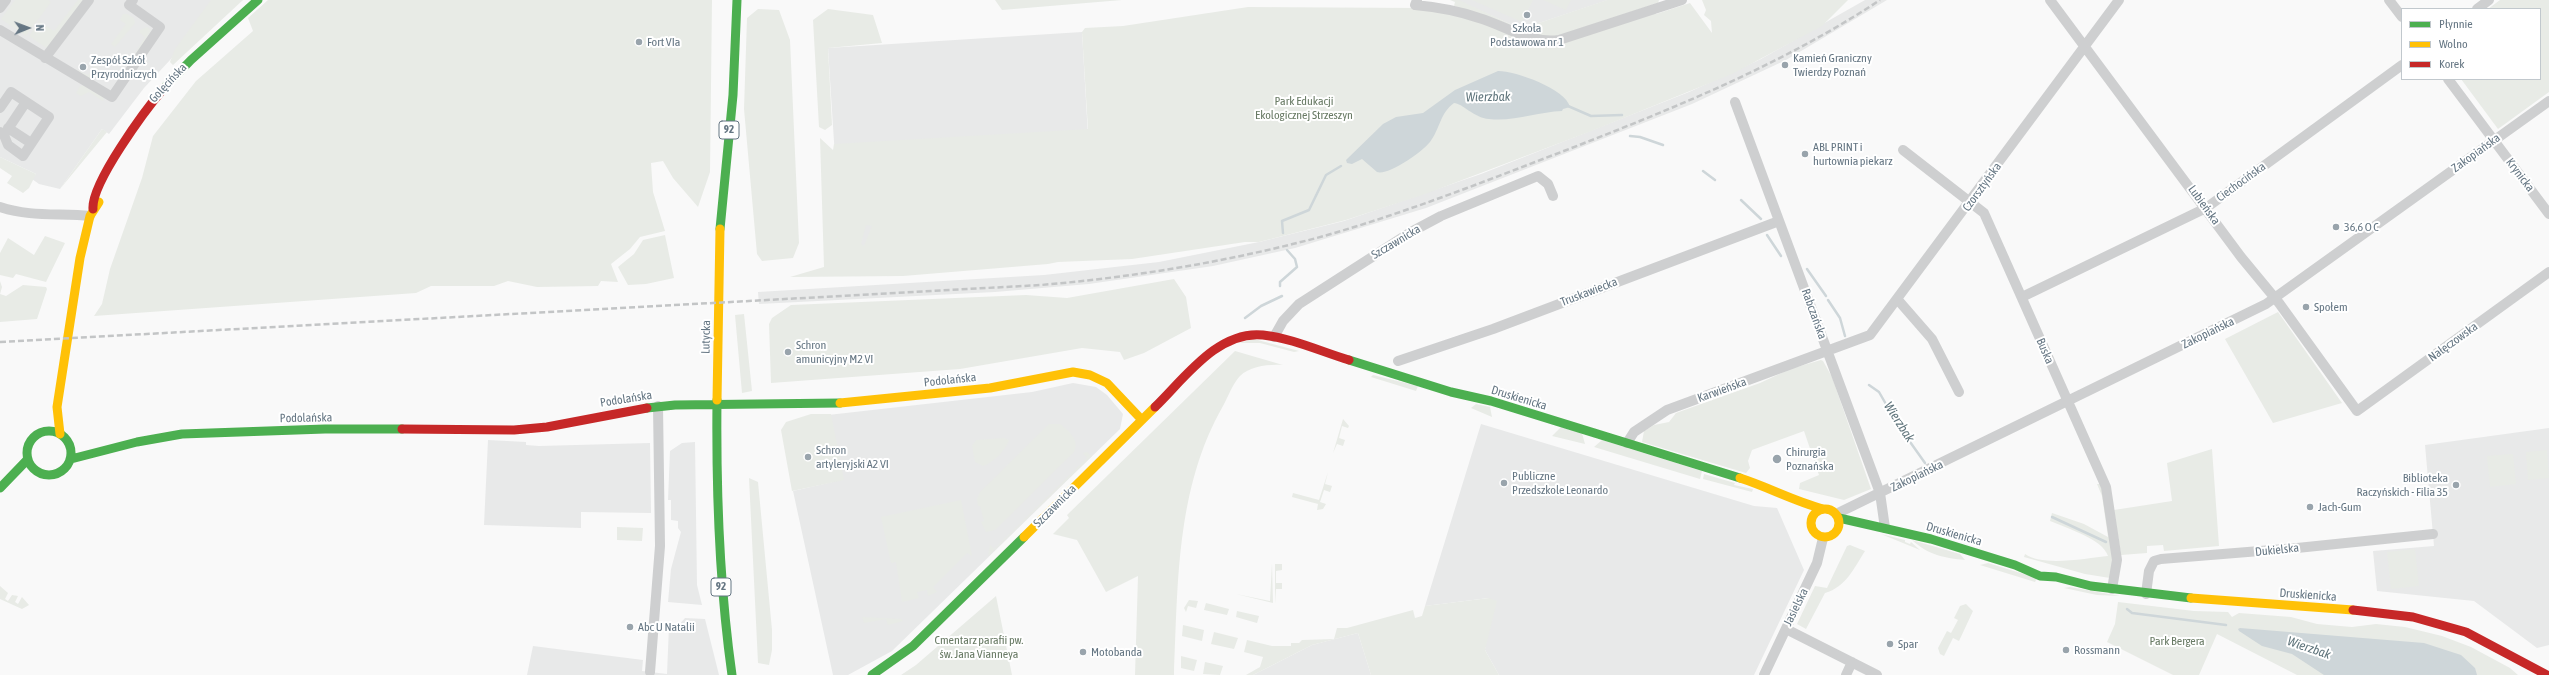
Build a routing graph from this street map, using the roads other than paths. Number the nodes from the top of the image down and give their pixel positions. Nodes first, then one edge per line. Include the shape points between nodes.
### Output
1 (6, 0) edge
2 (89, 0) edge
3 (132, 0) edge
4 (258, 0) edge
5 (736, 0) edge
6 (1682, 0) edge
7 (2050, 0) edge
8 (2119, 0) edge
9 (2389, 0) edge
10 (2489, 0) edge
11 (1416, 2) edge
12 (0, 8) edge
13 (2478, 8) edge
14 (2401, 16) edge
15 (0, 30) edge
16 (2086, 46) junction
17 (45, 58) junction
18 (2401, 66) edge
19 (2449, 80) edge
20 (2549, 101) edge
21 (26, 102) junction
22 (1735, 102) dead end
23 (0, 108) edge
24 (4, 132) edge
25 (2494, 140) junction
26 (31, 143) junction
27 (1903, 150) dead end
28 (1553, 196) dead end
29 (1971, 201) junction
30 (0, 207) edge
31 (2206, 208) junction
32 (91, 213) junction
33 (2549, 214) edge
34 (1779, 221) junction
35 (2549, 272) edge
36 (2022, 297) junction
37 (2275, 299) junction
38 (1898, 300) junction
39 (1236, 336) joint
40 (1274, 337) junction
41 (1828, 352) junction
42 (1398, 361) dead end
43 (1959, 392) dead end
44 (2067, 402) junction
45 (658, 406) junction
46 (57, 407) junction
47 (2356, 411) joint
48 (1142, 420) junction
49 (46, 431) junction
50 (60, 434) junction
51 (1626, 443) junction
52 (70, 446) junction
53 (97, 452) junction
54 (71, 459) junction
55 (28, 460) junction
56 (36, 471) junction
57 (9, 481) junction
58 (0, 488) edge
59 (1880, 493) junction
60 (1792, 499) junction
61 (1823, 509) junction
62 (1837, 516) junction
63 (1811, 522) junction
64 (1885, 528) junction
65 (1836, 533) junction
66 (2433, 534) dead end
67 (1823, 538) junction
68 (2112, 589) junction
69 (2146, 594) junction
70 (1786, 629) junction
71 (1852, 662) junction
72 (650, 672) dead end
73 (732, 675) edge
74 (872, 675) edge
75 (1764, 675) edge
76 (1846, 675) edge
77 (1877, 675) edge
78 (2547, 675) edge

1 - 12 street
2 - 17 street
3 - 17 street via 129,5 160,26 112,97
4 - 32 street, Golęcińska via 190,59 158,93 124,139 93,195
5 - 73 street, Lutycka / 92 via 733,95 721,211 717,430 719,561
6 - 11 street via 1548,42 1524,36 1479,18
7 - 16 street, Lubieńska
8 - 16 street, Czorsztyńska
9 - 14 street
10 - 13 street
15 - 17 street
16 - 29 street, Czorsztyńska
16 - 31 street, Lubieńska
18 - 31 street, Ciechocińska
19 - 25 street, Krynicka
20 - 25 street, Zakopiańska
21 - 23 street via 10,92
21 - 24 street
21 - 26 street via 49,117
22 - 34 street, Rabczańska
24 - 26 street
24 - 26 street via 8,145 23,156
25 - 33 street, Krynicka
25 - 37 street, Zakopiańska
27 - 29 street, Buska
28 - 40 street, Szczawnicka via 1548,184 1538,176 1440,216 1299,304 1283,321
29 - 36 street, Buska via 1984,213
29 - 38 street, Czorsztyńska
30 - 32 street via 24,214
31 - 36 street, Ciechocińska
31 - 37 street, Lubieńska
32 - 46 street, Golęcińska via 82,249
34 - 41 street, Rabczańska
34 - 42 street, Truskawiecka via 1493,329
35 - 47 street, Nałęczowska
36 - 44 street, Buska
37 - 44 street, Zakopiańska
37 - 47 street, Lubieńska
38 - 41 street, Czorsztyńska via 1870,335
38 - 43 street via 1932,339
39 - 40 street, Druskienicka via 1254,334
39 - 48 street, Szczawnicka via 1211,352
40 - 51 street, Druskienicka
41 - 51 street, Karwieńska via 1667,410 1634,432
41 - 59 street, Rabczańska
44 - 59 street, Zakopiańska
44 - 68 street, Buska via 2106,487 2117,560
45 - 48 street, Podolańska via 820,405 990,388 1073,372 1090,375 1107,383
45 - 53 street, Podolańska via 624,410 547,427 514,430 201,433 162,437
45 - 72 street via 660,546
46 - 49 street
46 - 50 street
48 - 74 street, Szczawnicka via 913,646
49 - 50 street
49 - 55 street via 34,436 30,441
50 - 52 street
51 - 60 street, Druskienicka via 1760,484
52 - 53 street, Podolańska
52 - 54 street
53 - 54 street, Podolańska
54 - 56 street via 60,473 48,475
55 - 56 street
55 - 57 street
56 - 57 street
57 - 58 street
59 - 62 street, Zakopiańska
59 - 64 street, Rabczańska
60 - 61 street, Druskienicka
60 - 63 street, Druskienicka
61 - 62 street
61 - 63 street via 1815,513
62 - 64 street, Druskienicka
62 - 65 street via 1839,529
63 - 67 street via 1815,534
64 - 65 street, Druskienicka
64 - 68 street, Druskienicka via 1931,538 2015,565 2040,576
65 - 67 street
66 - 69 street, Dukielska via 2161,559 2154,562 2149,571
67 - 70 street, Jasielska via 1818,563
68 - 69 street, Druskienicka
69 - 78 street, Druskienicka via 2413,617 2466,632
70 - 71 street
70 - 75 street, Jasielska
71 - 76 street
71 - 77 street

